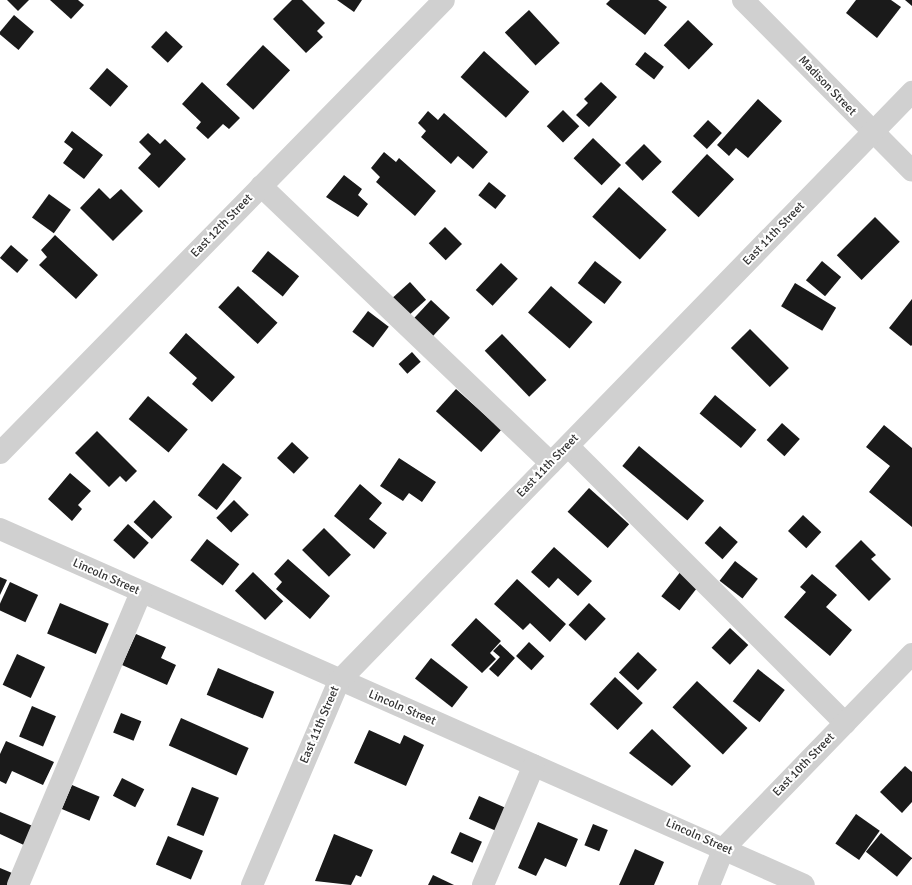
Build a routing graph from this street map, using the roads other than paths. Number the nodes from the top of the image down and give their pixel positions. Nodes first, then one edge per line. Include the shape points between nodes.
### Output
1 (444, 0) edge
2 (743, 0) edge
3 (912, 92) edge
4 (873, 132) junction
5 (912, 171) edge
6 (261, 186) junction
7 (568, 446) junction
8 (0, 453) edge
9 (551, 463) junction
10 (0, 530) edge
11 (141, 592) junction
12 (912, 654) edge
13 (339, 681) junction
14 (845, 723) junction
15 (534, 765) junction
16 (724, 848) junction
17 (18, 885) edge
18 (252, 885) edge
19 (483, 885) edge
20 (709, 885) edge
21 (804, 885) edge

1 - 6 street, East 12th Street
2 - 4 street, Madison Street
3 - 4 street, East 11th Street
4 - 5 street, Madison Street
4 - 7 street, East 11th Street
6 - 8 street, East 12th Street
6 - 9 street
7 - 9 street, East 11th Street
7 - 14 street
9 - 13 street, East 11th Street
10 - 11 street, Lincoln Street
11 - 13 street, Lincoln Street
11 - 17 street
12 - 14 street, East 10th Street
13 - 15 street, Lincoln Street
13 - 18 street, East 11th Street
14 - 16 street, East 10th Street
15 - 16 street, Lincoln Street
15 - 19 street
16 - 20 street, East 10th Street
16 - 21 street, Lincoln Street

